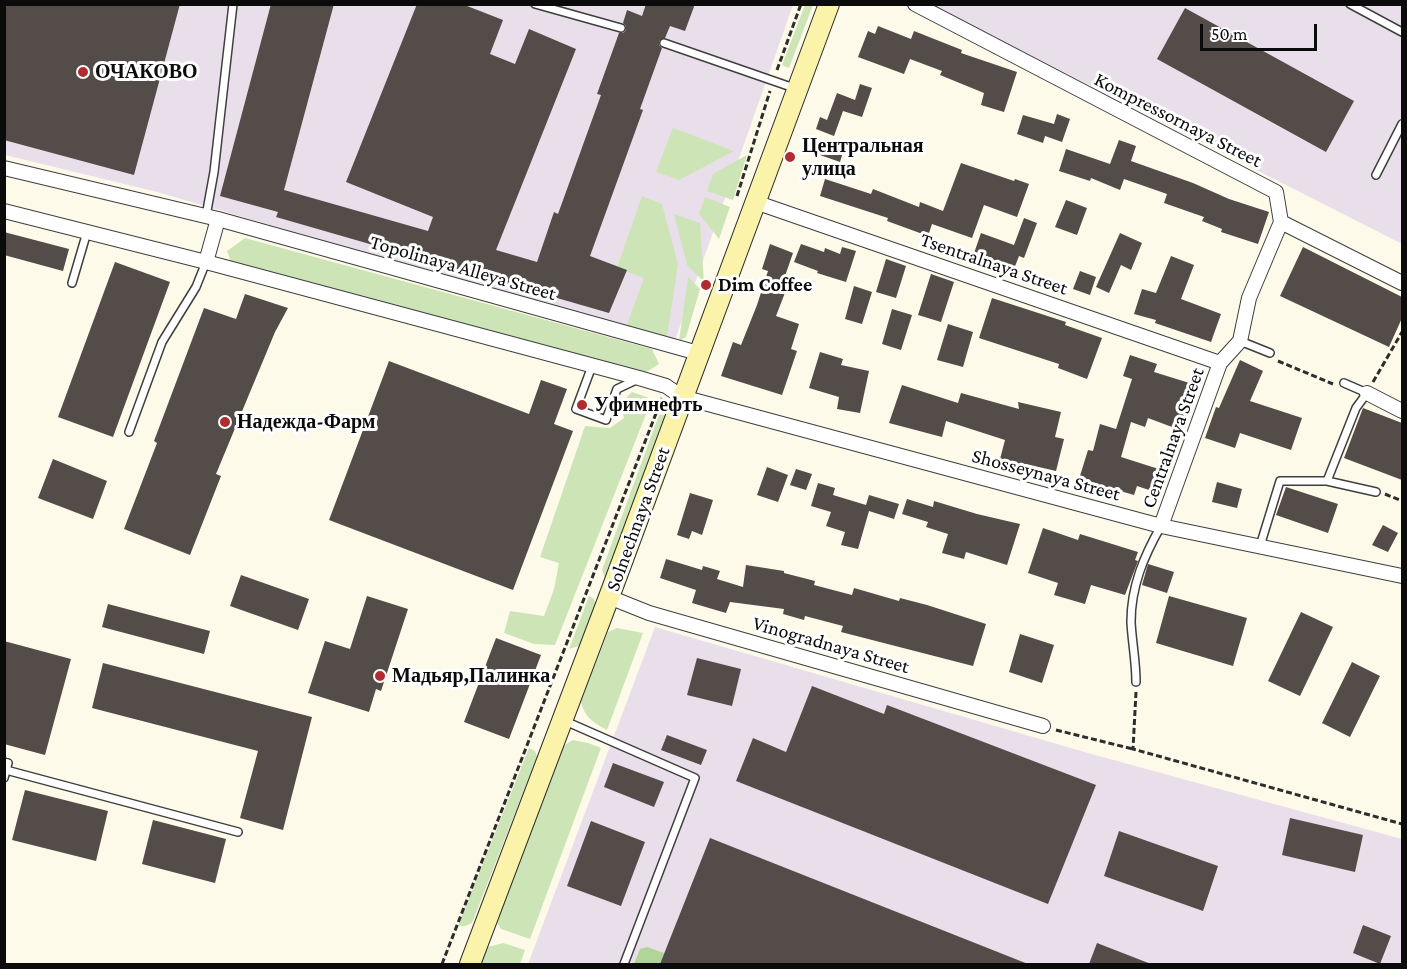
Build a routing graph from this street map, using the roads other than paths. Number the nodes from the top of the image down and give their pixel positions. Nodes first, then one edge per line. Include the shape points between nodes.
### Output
1 (233, 4) edge
2 (535, 4) edge
3 (829, 4) edge
4 (915, 4) edge
5 (1350, 4) edge
6 (621, 28) dead end
7 (1402, 32) edge
8 (664, 43) dead end
9 (797, 89) junction
10 (1402, 124) edge
11 (4, 168) edge
12 (1376, 175) dead end
13 (755, 202) junction
14 (4, 211) edge
15 (212, 218) junction
16 (1281, 222) junction
17 (87, 232) junction
18 (206, 262) junction
19 (72, 283) dead end
20 (1402, 283) edge
21 (1240, 341) junction
22 (698, 353) junction
23 (1270, 353) road end
24 (1220, 363) junction
25 (592, 366) junction
26 (639, 378) junction
27 (1344, 382) road end
28 (674, 392) junction
29 (1367, 393) junction
30 (1402, 411) edge
31 (129, 432) dead end
32 (1327, 481) junction
33 (1376, 492) road end
34 (1161, 526) junction
35 (1260, 546) junction
36 (1402, 576) edge
37 (609, 597) junction
38 (1136, 682) road end
39 (562, 720) junction
40 (1042, 726) road end
41 (4, 762) edge
42 (5, 774) edge
43 (238, 832) dead end
44 (470, 964) edge
45 (624, 964) edge

1 - 15 lane
2 - 6 lane
3 - 9 main road, Solnechnaya Street
4 - 16 street, Kompressornaya Street via 1276,192
5 - 7 lane
8 - 9 lane
9 - 13 main road, Solnechnaya Street
10 - 12 lane
11 - 15 street, Topolinaya Alleya Street
13 - 22 main road, Solnechnaya Street
13 - 24 street, Tsentralnaya Street
14 - 17 street
15 - 18 street
15 - 22 street, Topolinaya Alleya Street
16 - 20 street
16 - 21 street via 1249,298
17 - 18 street
17 - 19 lane
18 - 25 street
18 - 31 lane via 196,287 162,342
21 - 23 lane
21 - 24 street
22 - 28 main road, Solnechnaya Street
24 - 34 street, Centralnaya Street
25 - 26 street
25 - 26 lane via 576,409 606,420 617,389
26 - 28 street
27 - 29 lane
28 - 34 street, Shosseynaya Street
28 - 37 main road, Solnechnaya Street
29 - 30 street
29 - 32 lane via 1356,408
32 - 33 lane
32 - 35 lane via 1280,481
34 - 35 street, Shosseynaya Street
34 - 38 lane via 1146,553 1134,590 1131,622
35 - 36 street, Shosseynaya Street
37 - 39 main road, Solnechnaya Street
37 - 40 street, Vinogradnaya Street via 649,613
39 - 44 main road, Solnechnaya Street
39 - 45 lane via 695,778
41 - 42 lane via 8,763
42 - 43 lane

